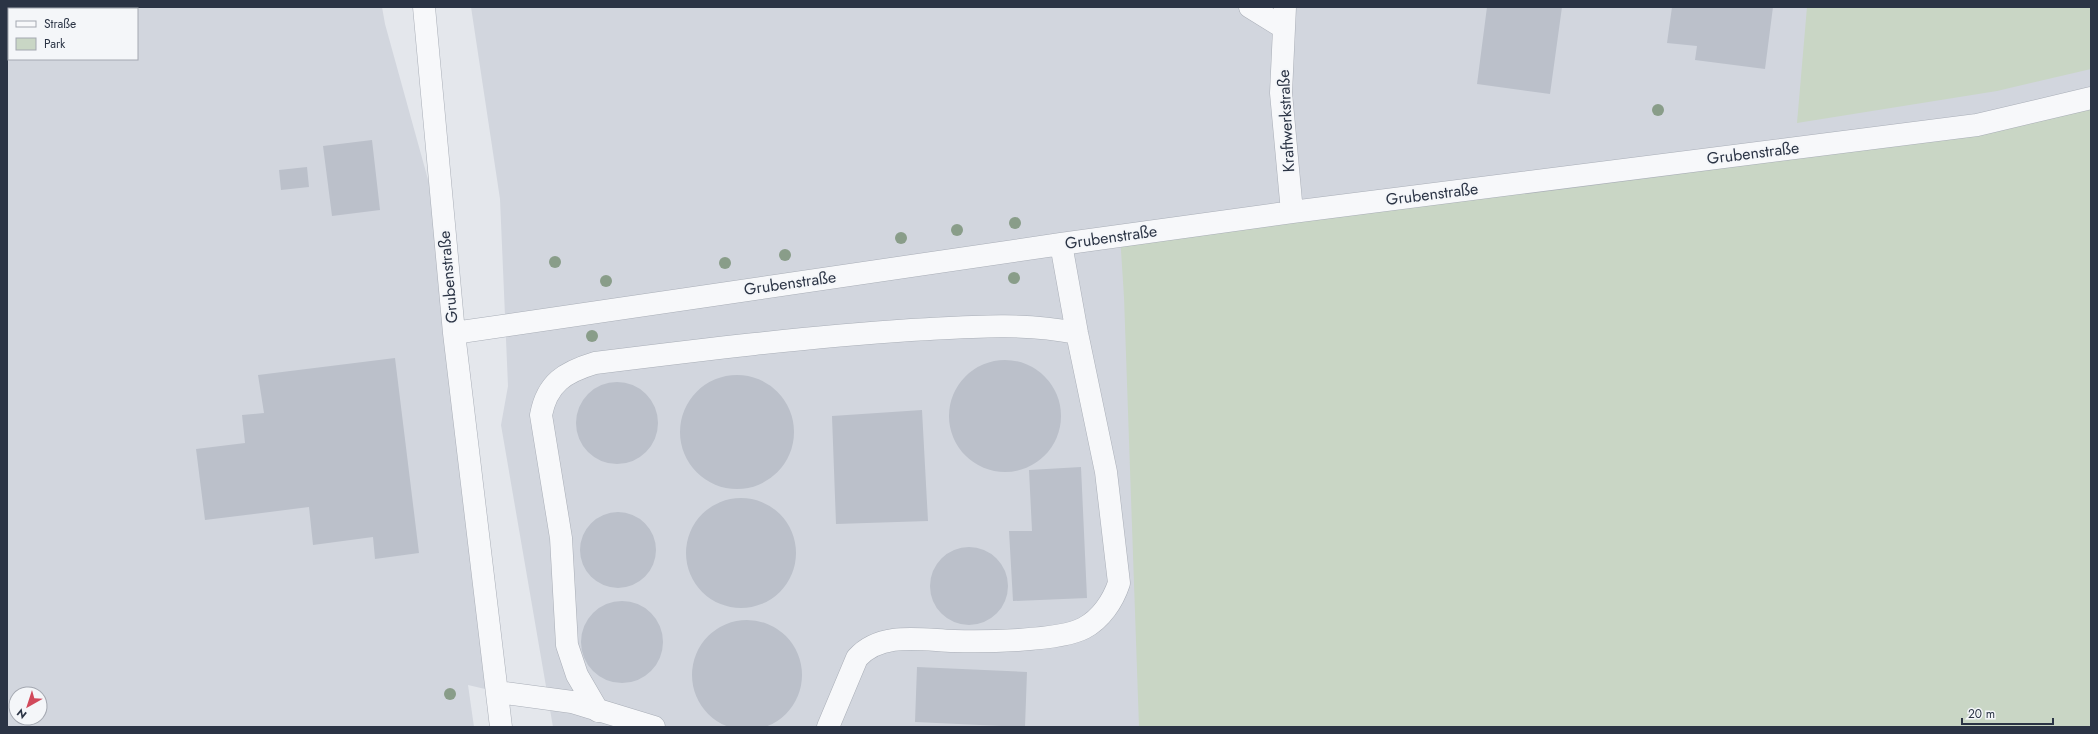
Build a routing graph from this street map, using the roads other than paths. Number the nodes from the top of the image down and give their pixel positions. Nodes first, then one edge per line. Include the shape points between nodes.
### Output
1 (424, 7) edge
2 (1250, 7) edge
3 (1285, 17) edge
4 (2091, 98) edge
5 (1292, 212) junction
6 (1061, 244) junction
7 (454, 333) junction
8 (1077, 333) junction
9 (498, 692) junction
10 (598, 711) junction
11 (501, 727) edge
12 (654, 727) edge
13 (828, 727) edge

1 - 7 street, Grubenstraße
2 - 3 street
3 - 5 street, Kraftwerkstraße via 1281,93
4 - 5 street, Grubenstraße via 1977,125
5 - 6 street, Grubenstraße
6 - 7 street, Grubenstraße
6 - 8 street
7 - 9 street
8 - 10 street via 1003,325 827,335 595,363 561,376 544,402 541,415 561,538 567,645 577,675
8 - 13 street via 1106,472 1119,583 1114,598 1100,615 1084,628 1057,636 972,642 902,639 876,643 857,658
9 - 10 street via 572,702
9 - 11 street
10 - 12 street

